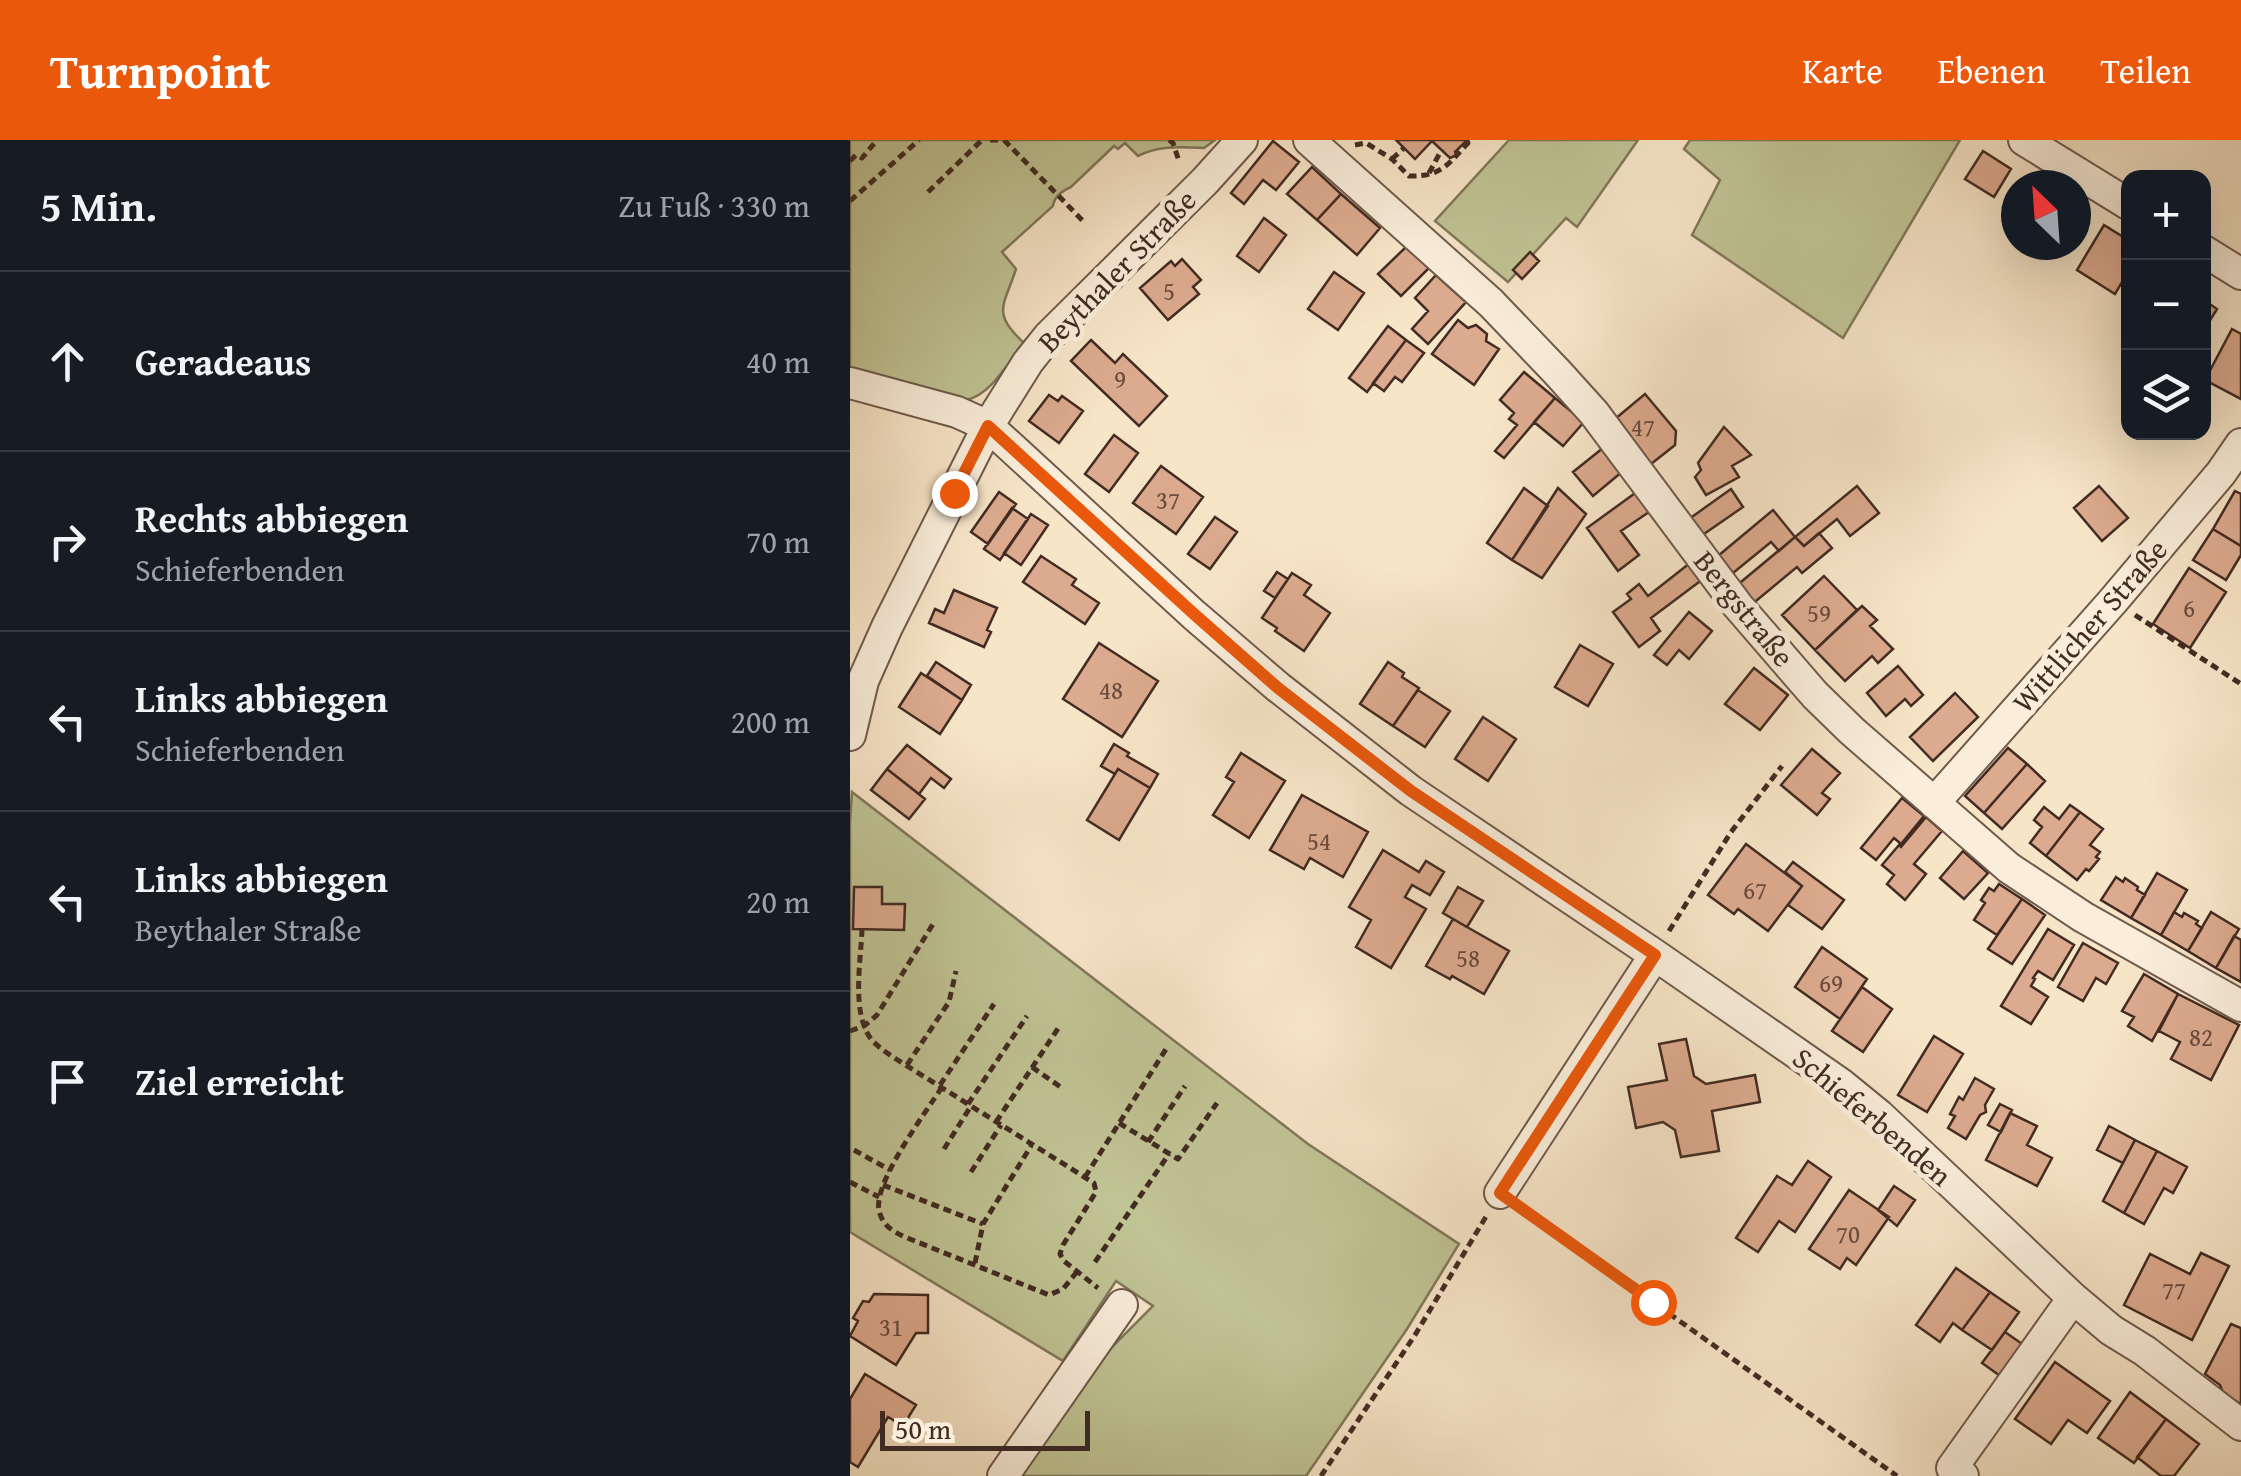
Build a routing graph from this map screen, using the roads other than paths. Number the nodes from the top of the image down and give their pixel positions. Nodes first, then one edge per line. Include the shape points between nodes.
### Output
1 (1242, 140) edge
2 (1309, 140) edge
3 (2024, 140) edge
4 (2121, 200) edge
5 (2211, 255) edge
6 (2241, 274) edge
7 (850, 383) edge
8 (988, 426) junction
9 (2241, 444) edge
10 (850, 734) edge
11 (1934, 803) junction
12 (1655, 955) junction
13 (2241, 1006) edge
14 (1500, 1193) road end
15 (2073, 1298) junction
16 (1122, 1305) road end
17 (2241, 1425) edge
18 (1003, 1476) edge
19 (1963, 1476) edge

1 - 8 street, Beythaler Straße via 1048,337
2 - 11 street, Bergstraße via 1531,344 1594,413 1738,606 1806,684
3 - 4 street
5 - 6 street
7 - 8 street, Schieferbenden
8 - 10 street, Beythaler Straße via 887,626
8 - 12 street, Schieferbenden via 1278,688 1411,791
9 - 11 street, Wittlicher Straße via 2114,602
11 - 13 street, Bergstraße via 2010,868 2082,917
12 - 14 street
12 - 15 street, Schieferbenden via 1879,1115
15 - 17 street, Schieferbenden
15 - 19 street via 1952,1468
16 - 18 street

